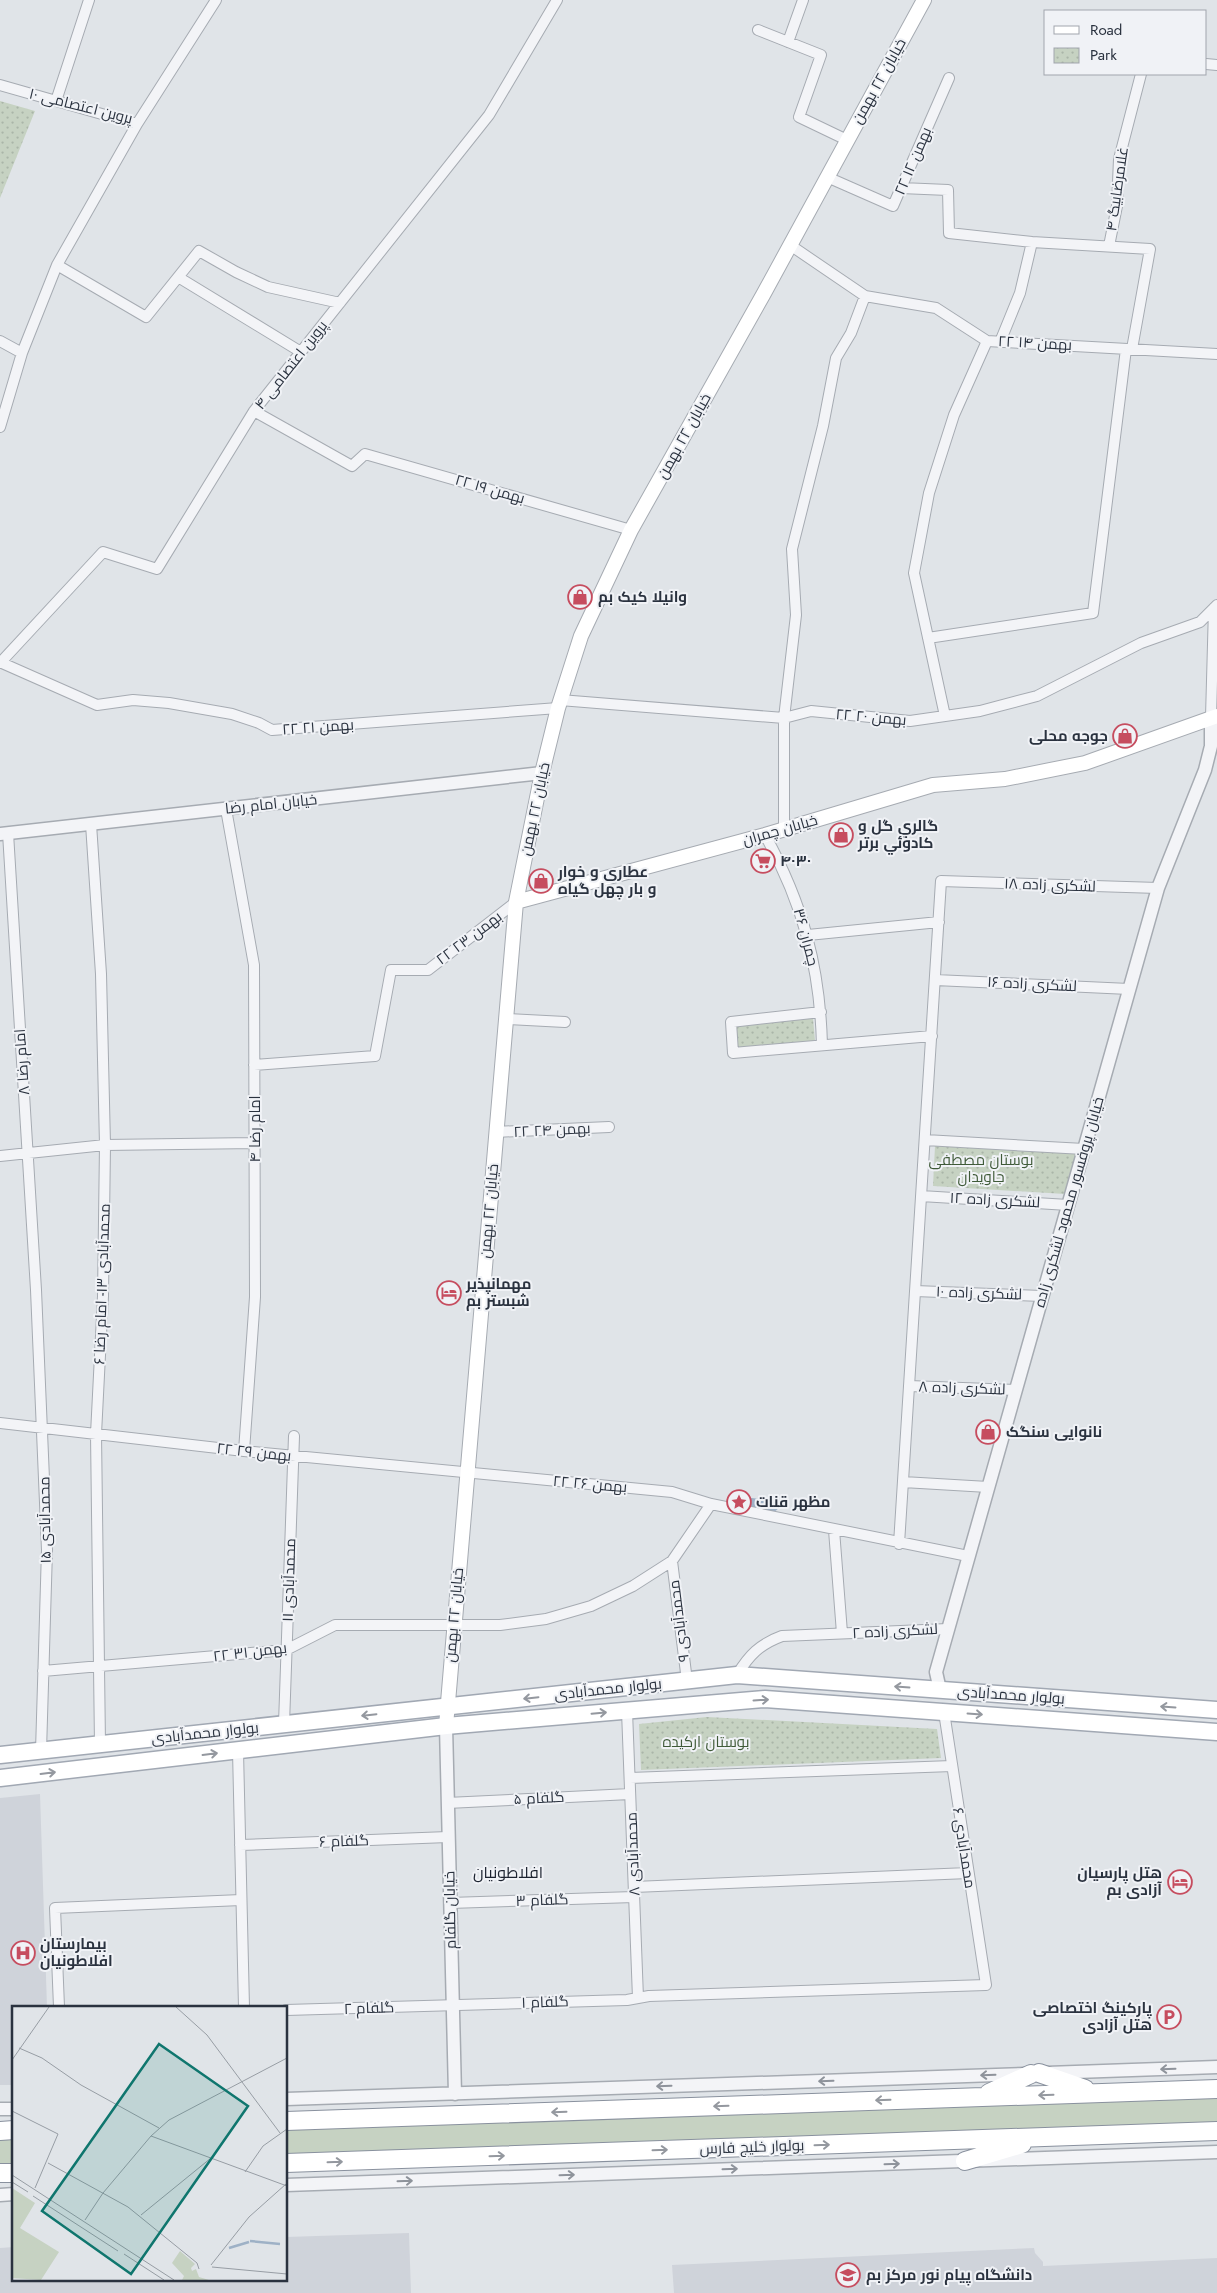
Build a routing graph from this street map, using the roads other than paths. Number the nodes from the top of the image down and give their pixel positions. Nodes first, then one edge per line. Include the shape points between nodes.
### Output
1 (89, 0) edge
2 (216, 0) edge
3 (557, 0) edge
4 (803, 0) edge
5 (924, 0) edge
6 (758, 30) dead end
7 (788, 42) junction
8 (1141, 75) edge
9 (948, 78) dead end
10 (0, 85) edge
11 (56, 101) junction
12 (137, 124) junction
13 (847, 140) junction
14 (827, 177) junction
15 (901, 188) junction
16 (1032, 242) junction
17 (790, 245) junction
18 (1109, 246) junction
19 (57, 265) junction
20 (178, 278) junction
21 (865, 296) junction
22 (340, 303) junction
23 (0, 341) edge
24 (987, 341) junction
25 (1000, 342) junction
26 (1129, 349) junction
27 (301, 352) junction
28 (22, 354) junction
29 (1217, 354) edge
30 (254, 411) junction
31 (0, 427) edge
32 (631, 530) junction
33 (1215, 607) edge
34 (928, 638) junction
35 (1, 663) edge
36 (559, 704) junction
37 (944, 716) junction
38 (1214, 716) edge
39 (784, 718) junction
40 (542, 773) junction
41 (226, 809) junction
42 (91, 824) junction
43 (784, 830) junction
44 (4, 834) edge
45 (765, 835) junction
46 (1158, 888) junction
47 (516, 902) junction
48 (939, 922) junction
49 (808, 935) junction
50 (935, 980) junction
51 (1129, 990) junction
52 (821, 1012) junction
53 (506, 1019) junction
54 (565, 1022) dead end
55 (932, 1036) junction
56 (822, 1045) junction
57 (254, 1065) junction
58 (609, 1127) dead end
59 (495, 1132) junction
60 (925, 1140) junction
61 (255, 1143) junction
62 (105, 1146) junction
63 (1084, 1149) junction
64 (28, 1152) junction
65 (0, 1156) edge
66 (921, 1196) junction
67 (1068, 1205) junction
68 (36, 1290) joint
69 (915, 1291) junction
70 (1042, 1296) junction
71 (909, 1386) junction
72 (1016, 1390) junction
73 (0, 1423) edge
74 (42, 1428) junction
75 (96, 1434) junction
76 (294, 1436) dead end
77 (244, 1451) junction
78 (293, 1456) junction
79 (466, 1472) junction
80 (903, 1482) junction
81 (988, 1487) junction
82 (711, 1504) junction
83 (834, 1530) junction
84 (899, 1544) junction
85 (968, 1556) junction
86 (672, 1561) junction
87 (453, 1625) junction
88 (948, 1629) junction
89 (842, 1633) junction
90 (286, 1650) junction
91 (99, 1667) junction
92 (43, 1671) junction
93 (738, 1675) junction
94 (687, 1681) junction
95 (940, 1690) junction
96 (446, 1707) junction
97 (1217, 1710) edge
98 (627, 1711) junction
99 (944, 1712) junction
100 (284, 1724) junction
101 (446, 1726) junction
102 (1217, 1732) edge
103 (100, 1744) junction
104 (41, 1751) junction
105 (238, 1751) junction
106 (0, 1755) edge
107 (952, 1766) junction
108 (0, 1778) edge
109 (630, 1778) junction
110 (630, 1794) junction
111 (448, 1803) junction
112 (448, 1837) junction
113 (240, 1844) junction
114 (968, 1874) junction
115 (634, 1892) junction
116 (241, 1900) junction
117 (450, 1903) junction
118 (986, 1984) joint
119 (638, 1998) junction
120 (453, 2005) junction
121 (58, 2006) edge
122 (244, 2006) edge
123 (288, 2010) edge
124 (1217, 2067) edge
125 (1035, 2074) junction
126 (1217, 2088) edge
127 (1095, 2093) junction
128 (455, 2094) junction
129 (980, 2097) junction
130 (288, 2099) edge
131 (288, 2121) edge
132 (1217, 2131) edge
133 (1043, 2137) junction
134 (1217, 2152) edge
135 (965, 2161) junction
136 (288, 2163) edge
137 (288, 2185) edge

1 - 11 street
2 - 12 street, پروین اعتصامی ۱۰
3 - 22 street, پروین اعتصامی ۴ via 489,115
4 - 7 street
5 - 13 main road, خیابان ۲۲ بهمن
6 - 7 street
7 - 13 street via 821,55 799,117
8 - 18 street, غلامرضابیگ ۴ via 1119,159 1117,206
9 - 15 street, ۲۲ بهمن ۱۲
10 - 11 street, پروین اعتصامی ۱۰
11 - 12 street, پروین اعتصامی ۱۰
12 - 19 street
13 - 14 main road, خیابان ۲۲ بهمن
14 - 15 street, ۲۲ بهمن ۱۲ via 893,206
14 - 17 main road, خیابان ۲۲ بهمن
15 - 16 street via 948,190 948,233
16 - 18 street
16 - 25 street via 1020,293
17 - 21 street, ۲۲ بهمن ۱۴
17 - 32 main road, خیابان ۲۲ بهمن
18 - 26 street via 1150,249
19 - 20 street via 146,317
19 - 28 street
20 - 22 street via 199,251 268,287
20 - 27 street
21 - 24 street, ۲۲ بهمن ۱۴ via 936,308
21 - 39 street via 851,333 836,358 792,549 796,615
22 - 27 street, پروین اعتصامی ۴
23 - 28 street
24 - 25 street, ۲۲ بهمن ۱۴
24 - 34 street via 954,415 929,493 914,573
25 - 26 street, ۲۲ بهمن ۱۴
26 - 29 street, ۲۲ بهمن ۱۴
26 - 34 street via 1092,614
27 - 30 street, پروین اعتصامی ۴
28 - 31 street
30 - 32 street, ۲۲ بهمن ۱۹ via 352,466 365,454
30 - 35 street, پروین اعتصامی ۴ via 157,569 103,552
32 - 36 main road, خیابان ۲۲ بهمن via 581,636
33 - 37 street, ۲۲ بهمن ۲۰ via 1200,622 1141,643 1037,696 980,711
33 - 38 street
34 - 37 street
35 - 36 street, ۲۲ بهمن ۲۱ via 97,705 133,700 169,703 232,714 272,730
36 - 39 street, ۲۲ بهمن ۲۰
36 - 40 main road, خیابان ۲۲ بهمن
37 - 39 street, ۲۲ بهمن ۲۰ via 910,721 811,712
38 - 43 main road, خیابان چمران via 1085,763 1005,779 933,785
38 - 46 street, خیابان پروفسور محمود لشکری زاده via 1205,770
39 - 43 street
40 - 41 street, خیابان امام رضا
40 - 47 main road, خیابان ۲۲ بهمن
41 - 42 street, خیابان امام رضا
41 - 57 street, امام رضا ۴ via 254,965
42 - 44 street, خیابان امام رضا
42 - 62 street, محمدآبادی ۱۳- امام رضا ۶ via 101,974
43 - 45 main road, خیابان چمران
44 - 64 street, امام رضا ۸
45 - 47 main road, خیابان چمران
45 - 49 street, چمران ۳۶ via 782,867
46 - 48 street, لشکری زاده ۱۸ via 942,882
46 - 51 street, خیابان پروفسور محمود لشکری زاده
47 - 53 main road, خیابان ۲۲ بهمن
47 - 57 street, ۲۲ بهمن ۲۳ via 428,970 391,970 375,1056
48 - 49 street
48 - 50 street
49 - 52 street, چمران ۳۶
50 - 51 street, لشکری زاده ١۶
50 - 55 street
51 - 63 street, خیابان پروفسور محمود لشکری زاده
52 - 56 street, چمران ۳۶
52 - 56 street via 731,1022 733,1053
53 - 54 street
53 - 59 main road, خیابان ۲۲ بهمن
55 - 56 street
55 - 60 street
57 - 61 street, امام رضا ۴
58 - 59 street, ۲۲ بهمن ۲۴
59 - 79 main road, خیابان ۲۲ بهمن
60 - 63 street
60 - 66 street
61 - 62 street
61 - 77 street, امام رضا ۴ via 255,1297
62 - 64 street
62 - 75 street, محمدآبادی ۱۳- امام رضا ۶ via 103,1296
63 - 67 street, خیابان پروفسور محمود لشکری زاده
64 - 65 street
64 - 68 street, امام رضا ۸
66 - 67 street, لشکری زاده ١٢
66 - 69 street
67 - 70 street, خیابان پروفسور محمود لشکری زاده
68 - 74 street, محمدآبادی ۱۵
69 - 70 street, لشکری زاده ١٠
69 - 71 street
70 - 72 street, خیابان پروفسور محمود لشکری زاده
71 - 72 street, لشکری زاده ٨
71 - 80 street
72 - 81 street, خیابان پروفسور محمود لشکری زاده
73 - 74 street, ۲۲ بهمن ۲۹
74 - 75 street, ۲۲ بهمن ۲۹
74 - 92 street, محمدآبادی ۱۵ via 47,1550
75 - 77 street, ۲۲ بهمن ۲۹
75 - 91 street, محمدآبادی ۱۳- امام رضا ۶
76 - 78 street, محمدآبادی ۱۱
77 - 78 street, ۲۲ بهمن ۲۹
78 - 79 street, ۲۲ بهمن ۲۹
78 - 90 street, محمدآبادی ۱۱
79 - 82 street, ۲۲ بهمن ۲۶ via 672,1492
79 - 87 main road, خیابان ۲۲ بهمن
80 - 81 street
80 - 84 street
81 - 85 street, خیابان پروفسور محمود لشکری زاده
82 - 83 street, ۲۲ بهمن ۲۶
82 - 86 street
83 - 84 street, ۲۲ بهمن ۲۶
83 - 89 street
84 - 85 street, ۲۲ بهمن ۲۶
85 - 88 street, خیابان پروفسور محمود لشکری زاده
86 - 87 street, ۲۲ بهمن ۳۱ via 633,1586 546,1619 500,1625
86 - 94 street, محمدآبادی ۹
87 - 90 street, ۲۲ بهمن ۳۱ via 335,1625
87 - 96 main road, خیابان ۲۲ بهمن
88 - 89 street, لشکری زاده ۲
88 - 95 street, خیابان پروفسور محمود لشکری زاده via 936,1672
89 - 93 street, لشکری زاده ۲ via 782,1636 768,1641 747,1659
90 - 91 street, ۲۲ بهمن ۳۱
90 - 100 street, محمدآبادی ۱۱
91 - 92 street, ۲۲ بهمن ۳۱
91 - 103 street, محمدآبادی ۱۳- امام رضا ۶
92 - 104 street, محمدآبادی ۱۵
93 - 94 main road, بولوار محمدآبادی
95 -> 93 main road, بولوار محمدآبادی
94 -> 96 main road, بولوار محمدآبادی
97 -> 95 main road, بولوار محمدآبادی
95 - 99 main road
96 -> 100 main road, بولوار محمدآبادی
96 - 101 main road, خیابان ۲۲ بهمن
98 -> 99 main road, بولوار محمدآبادی via 765,1699
101 -> 98 main road, بولوار محمدآبادی
98 - 109 street, محمدآبادی ۸
99 -> 102 main road, بولوار محمدآبادی
99 - 107 street, محمدآبادی ۶
100 - 103 main road, بولوار محمدآبادی
101 - 105 main road, بولوار محمدآبادی
101 - 111 street, خیابان گلفام
103 - 104 main road, بولوار محمدآبادی
104 - 106 main road, بولوار محمدآبادی
108 -> 105 main road, بولوار محمدآبادی
105 - 113 street
107 - 109 street
107 - 114 street, محمدآبادی ۶
109 - 110 street, محمدآبادی ۸
110 - 111 street, گلفام ۵
110 - 115 street, محمدآبادی ۸
111 - 112 street, خیابان گلفام
112 - 113 street, گلفام ۶
112 - 117 street, خیابان گلفام
113 - 116 street
114 - 115 street, گلفام ۳
114 - 118 street, محمدآبادی ۶
115 - 117 street, گلفام ۳
115 - 119 street, محمدآبادی ۸
116 - 121 street via 55,1908
116 - 122 street
117 - 120 street, خیابان گلفام
118 - 119 street, گلفام ۱
119 - 120 street, گلفام ۱
120 - 123 street, گلفام ۲
120 - 128 street, خیابان گلفام
124 -> 125 street
125 - 127 highway
125 -> 128 street
125 - 129 highway
126 - 127 highway
127 -> 129 highway
128 - 130 street
129 -> 131 highway
132 - 133 highway, بولوار خلیج فارس
133 - 135 highway
136 -> 133 highway, بولوار خلیج فارس
134 - 135 street
137 -> 135 street

